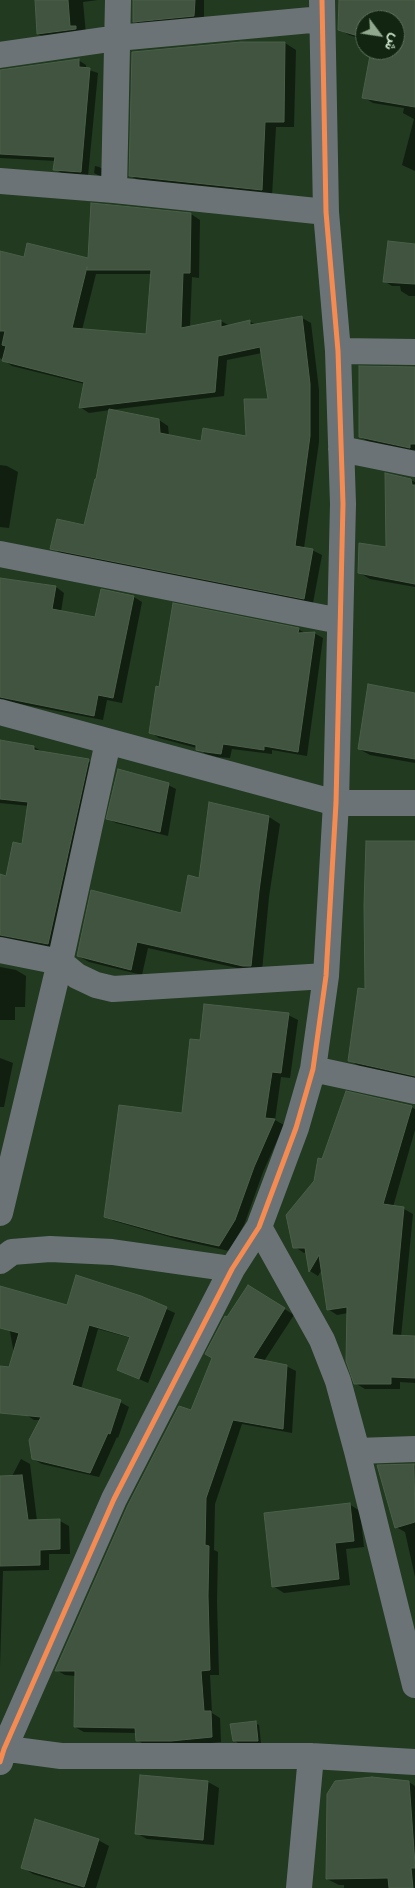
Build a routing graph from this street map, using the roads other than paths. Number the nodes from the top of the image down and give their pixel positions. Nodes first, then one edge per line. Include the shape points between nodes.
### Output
1 (118, 0) edge
2 (322, 10) edge
3 (117, 38) junction
4 (0, 55) edge
5 (0, 181) edge
6 (114, 190) junction
7 (326, 212) junction
8 (338, 351) junction
9 (415, 352) edge
10 (341, 449) junction
11 (415, 464) edge
12 (0, 554) edge
13 (340, 620) junction
14 (0, 712) edge
15 (108, 742) junction
16 (336, 803) junction
17 (415, 803) edge
18 (0, 950) edge
19 (60, 962) junction
20 (326, 976) junction
21 (312, 1068) junction
22 (415, 1091) edge
23 (0, 1213) edge
24 (259, 1227) junction
25 (0, 1261) edge
26 (232, 1269) junction
27 (415, 1449) edge
28 (357, 1450) junction
29 (415, 1685) edge
30 (1, 1753) edge
31 (311, 1756) junction
32 (415, 1762) edge
33 (299, 1888) edge

1 - 3 street
2 - 3 street
2 - 7 street
3 - 4 street
3 - 6 street
5 - 6 street
6 - 7 street
7 - 8 street
8 - 9 street
8 - 10 street
10 - 11 street
10 - 13 street
12 - 13 street
13 - 16 street
14 - 15 street
15 - 16 street
15 - 19 street
16 - 17 street
16 - 20 street
18 - 19 street
19 - 20 street via 78,976 113,989
19 - 23 street
20 - 21 street
21 - 22 street
21 - 24 street via 296,1128
24 - 26 street
24 - 28 street via 322,1340 338,1381
25 - 26 street via 12,1252 50,1249 112,1252
26 - 30 street via 114,1499
27 - 28 street
28 - 29 street
30 - 31 street
31 - 32 street
31 - 33 street

